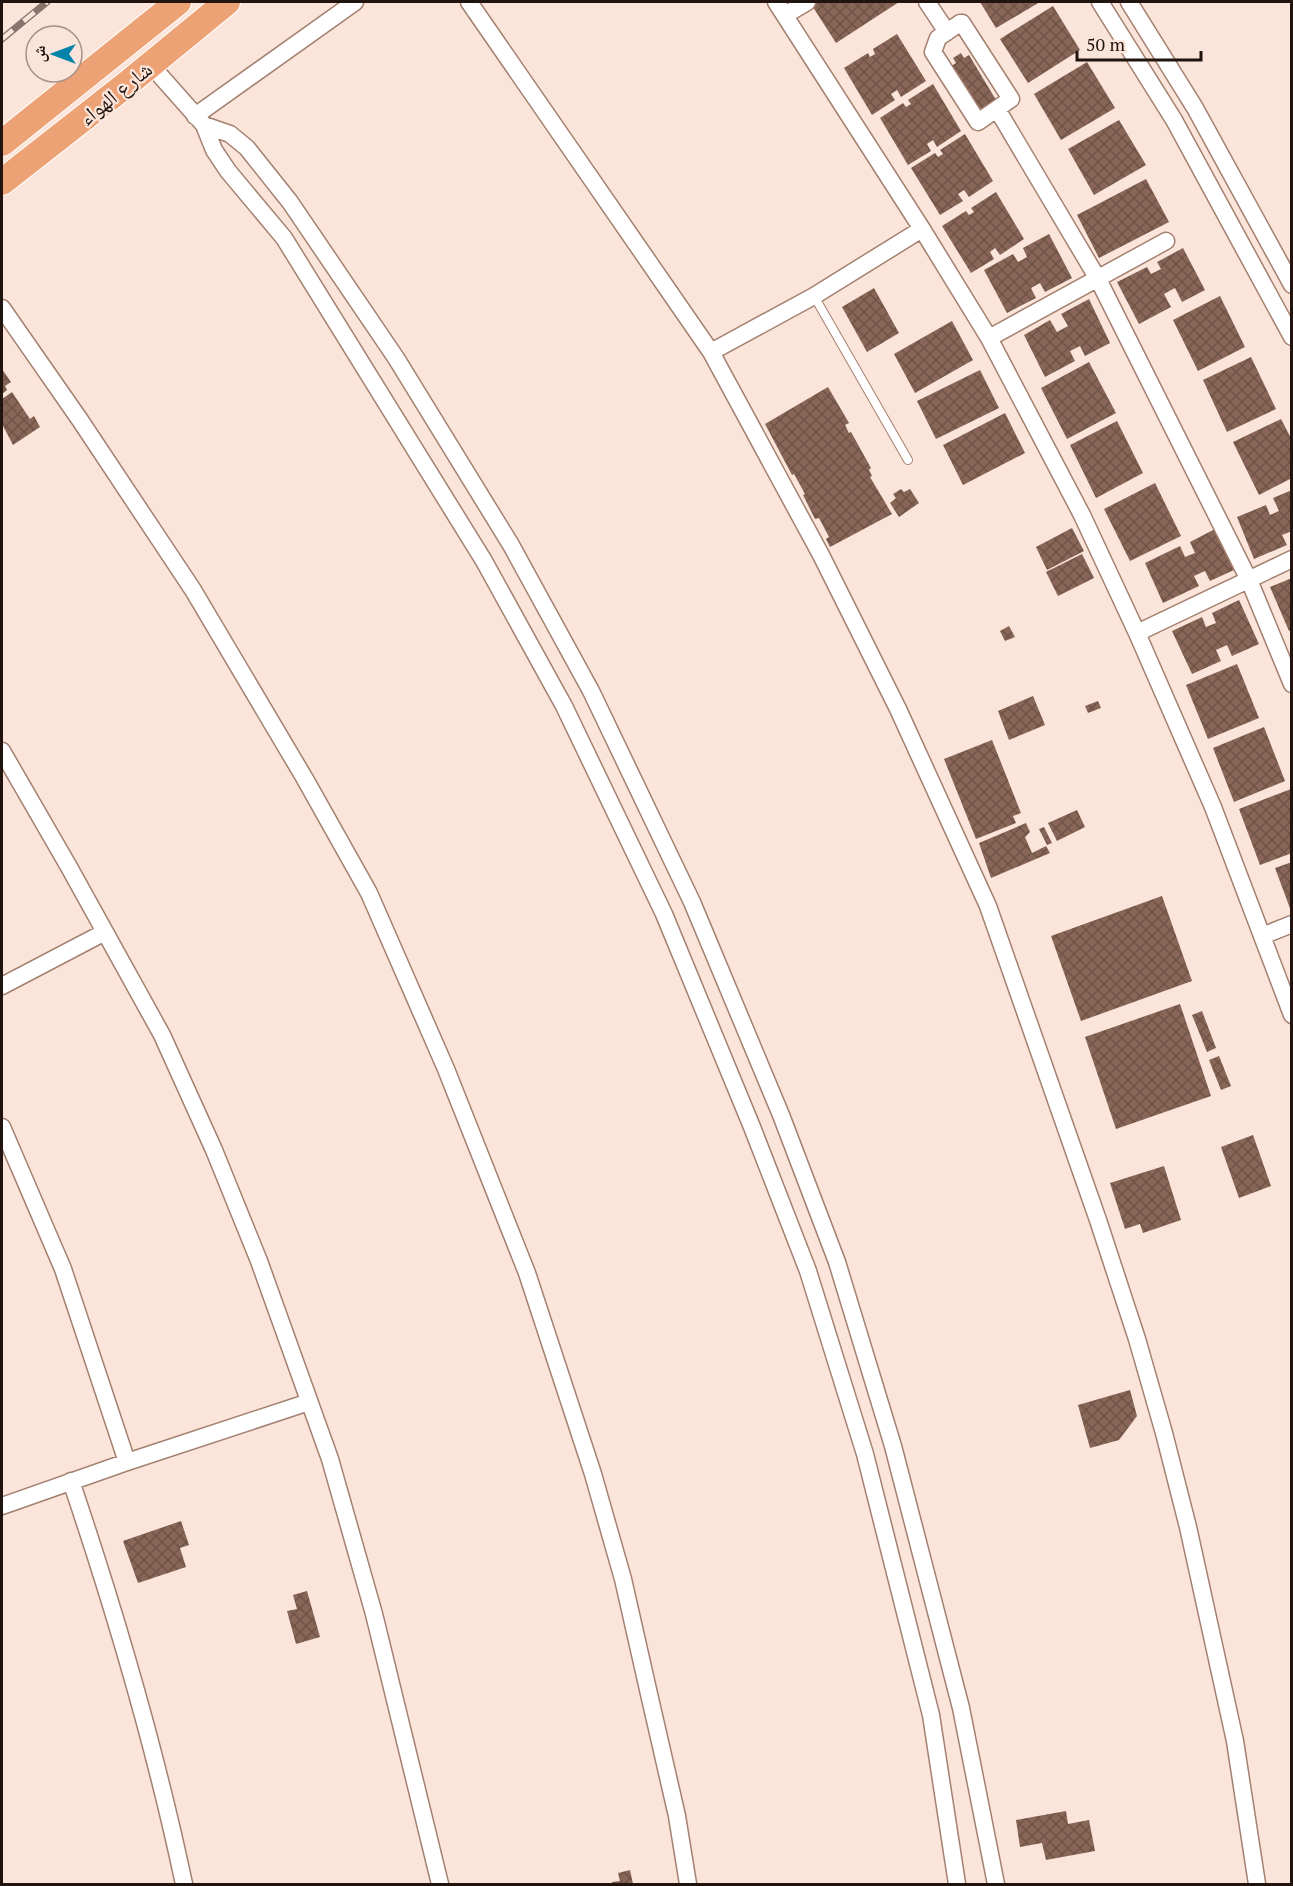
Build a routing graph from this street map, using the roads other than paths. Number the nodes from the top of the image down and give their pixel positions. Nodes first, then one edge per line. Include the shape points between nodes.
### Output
1 (178, 2) edge
2 (227, 2) edge
3 (355, 2) edge
4 (469, 2) edge
5 (807, 2) edge
6 (927, 2) edge
7 (1100, 2) edge
8 (1129, 2) edge
9 (780, 8) edge
10 (947, 32) junction
11 (150, 64) junction
12 (997, 109) junction
13 (200, 120) junction
14 (2, 142) edge
15 (2, 183) edge
16 (922, 229) junction
17 (1166, 241) dead end
18 (1098, 279) junction
19 (1292, 285) edge
20 (814, 296) junction
21 (2, 308) edge
22 (1292, 337) edge
23 (989, 338) junction
24 (711, 352) junction
25 (908, 460) dead end
26 (1292, 559) edge
27 (1249, 580) junction
28 (1137, 633) junction
29 (1292, 684) edge
30 (2, 751) edge
31 (1292, 924) edge
32 (105, 932) junction
33 (1262, 936) junction
34 (2, 986) edge
35 (1292, 1015) edge
36 (2, 1127) edge
37 (309, 1402) junction
38 (126, 1462) junction
39 (71, 1481) junction
40 (2, 1506) edge
41 (184, 1884) edge
42 (440, 1884) edge
43 (688, 1884) edge
44 (957, 1884) edge
45 (996, 1884) edge
46 (1257, 1884) edge

1 - 14 main road, شارع الهواء
2 - 11 main road, شارع الهواء
3 - 13 street
4 - 24 street
5 - 9 street
6 - 10 street
7 - 22 street via 1174,120
8 - 19 street via 1195,108
9 - 16 street
10 - 12 street via 962,23 984,54 1011,99
10 - 12 street via 937,40 933,52 978,122
11 - 13 street
11 - 15 main road, شارع الهواء
12 - 18 street
13 - 44 street via 214,150 284,238 484,561 564,706 664,914 808,1271 865,1454 931,1715
13 - 45 street via 230,134 247,148 290,202 396,358 511,545 585,681 692,902 837,1262 893,1446 961,1708
16 - 20 street
16 - 23 street
17 - 18 street
18 - 23 street
18 - 27 street
20 - 24 street
20 - 25 lane
21 - 43 street via 193,590 305,779 369,893 442,1058 526,1273 593,1474 650,1694
23 - 28 street via 1082,515
24 - 46 street via 821,555 898,709 992,917 1098,1220 1164,1433 1235,1741
26 - 27 street
27 - 28 street
27 - 29 street
28 - 33 street via 1213,807
30 - 32 street
31 - 33 street
32 - 34 street
32 - 37 street via 162,1035 214,1150
33 - 35 street
36 - 38 street via 63,1269
37 - 38 street
37 - 42 street via 330,1459 374,1614
38 - 39 street
39 - 40 street
39 - 41 street via 138,1695

